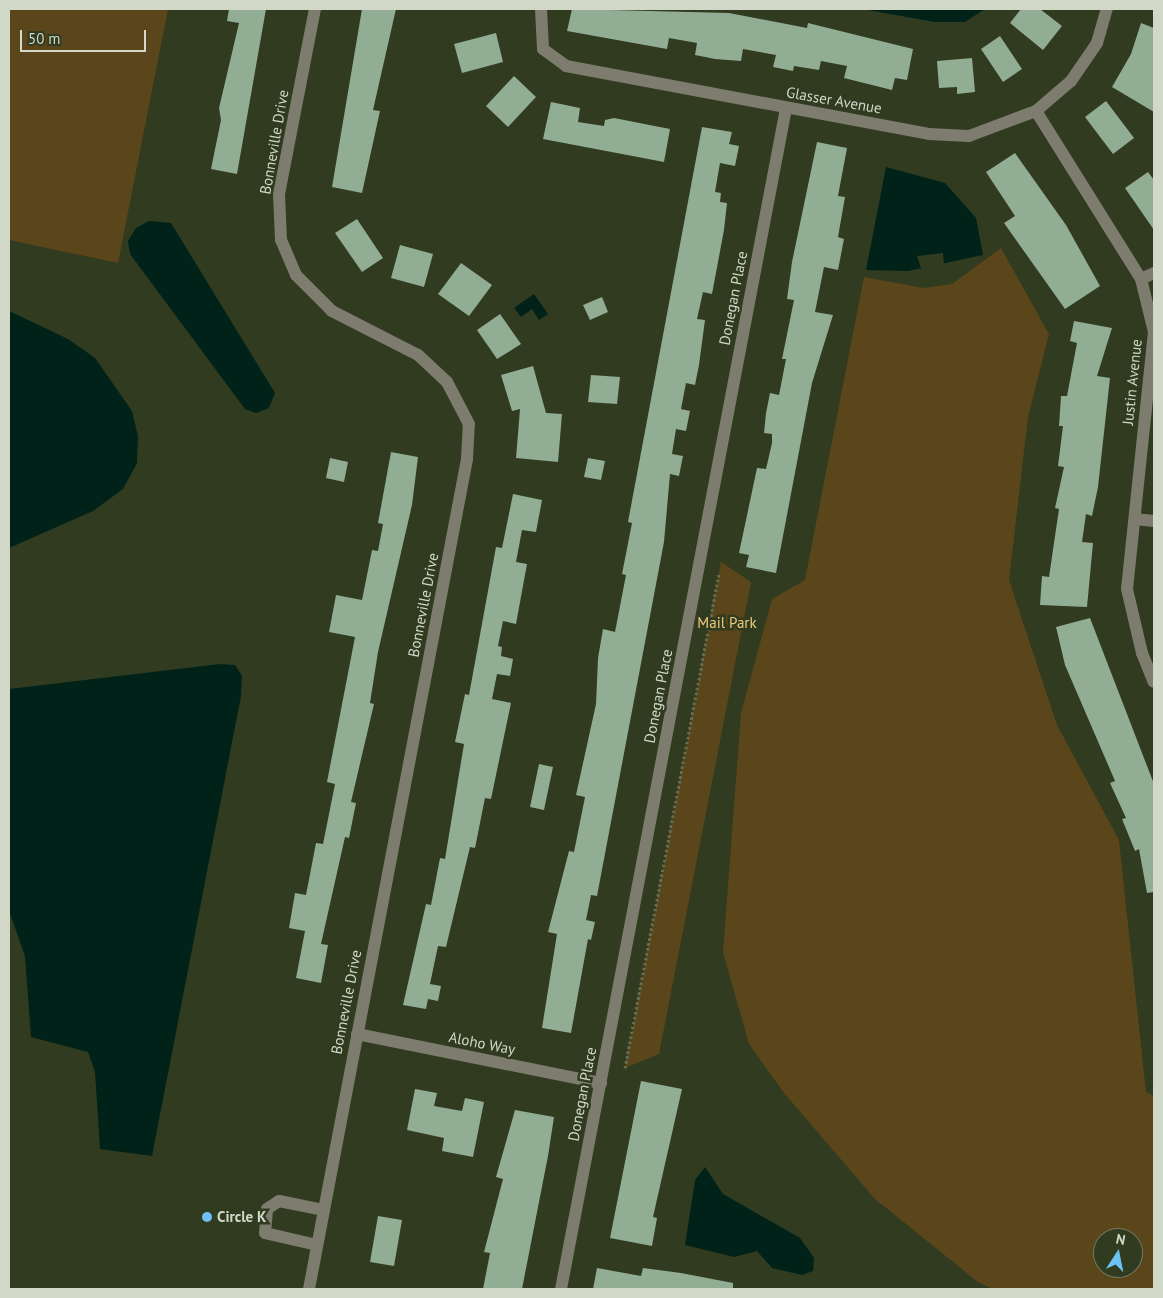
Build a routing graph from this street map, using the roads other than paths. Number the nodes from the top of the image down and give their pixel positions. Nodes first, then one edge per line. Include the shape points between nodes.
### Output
1 (315, 9) edge
2 (541, 9) edge
3 (1108, 9) edge
4 (786, 108) junction
5 (1036, 111) junction
6 (1154, 273) edge
7 (1140, 280) junction
8 (1135, 519) junction
9 (1154, 521) edge
10 (1154, 682) edge
11 (357, 1034) junction
12 (601, 1083) junction
13 (324, 1210) junction
14 (317, 1246) junction
15 (309, 1289) edge
16 (561, 1289) edge

1 - 11 street, Bonneville Drive via 279,194 281,240 296,275 332,311 418,355 447,382 469,424 467,459
2 - 4 street, Glasser Avenue via 543,49 566,66
3 - 5 street, Glasser Avenue via 1098,43 1071,81
4 - 5 street, Glasser Avenue via 929,134 969,136
4 - 12 street, Donegan Place
5 - 7 street, Justin Avenue
6 - 7 street
7 - 8 street, Justin Avenue via 1154,332
8 - 9 street
8 - 10 street, Justin Avenue via 1126,589 1142,653
11 - 12 street, Aloho Way
11 - 13 street, Bonneville Drive
12 - 16 street, Donegan Place
13 - 14 street, Bonneville Drive
13 - 14 street via 279,1201 267,1209 265,1234
14 - 15 street, Bonneville Drive

